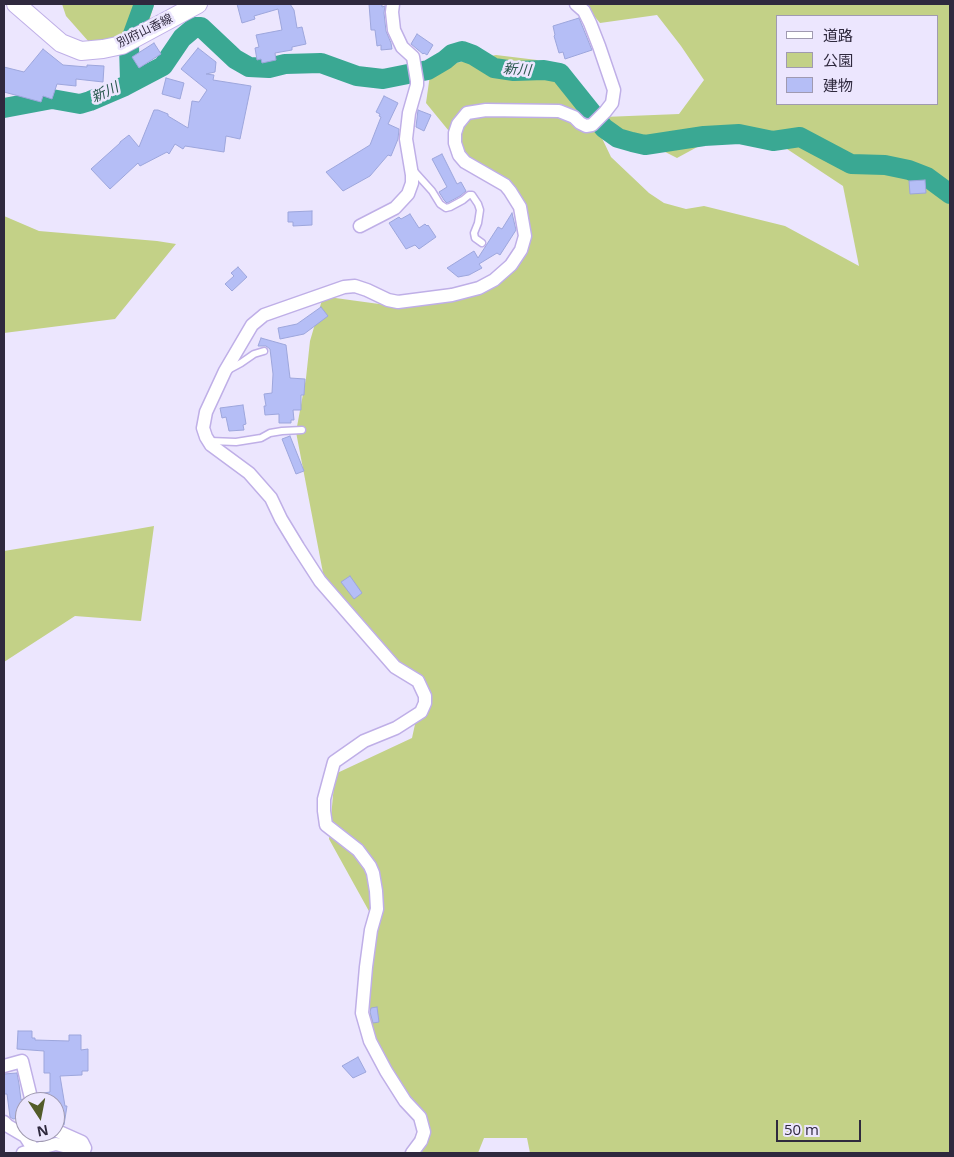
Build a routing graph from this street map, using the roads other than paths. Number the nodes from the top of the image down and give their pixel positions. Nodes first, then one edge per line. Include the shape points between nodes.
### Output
1 (16, 4) edge
2 (198, 4) edge
3 (393, 4) edge
4 (576, 4) edge
5 (411, 168) junction
6 (360, 226) dead end
7 (482, 243) dead end
8 (264, 352) dead end
9 (225, 372) junction
10 (302, 430) dead end
11 (208, 441) junction
12 (4, 1066) edge
13 (30, 1092) edge
14 (4, 1122) edge
15 (65, 1134) edge
16 (28, 1152) edge
17 (78, 1153) edge
18 (84, 1153) edge
19 (412, 1153) edge

1 - 2 main road, 別府山香線 via 61,43 81,51 122,45
3 - 5 street via 394,30 402,47 413,57 417,81 406,133
4 - 9 street via 590,23 614,90 612,103 605,112 592,125 586,126 558,111 486,110 467,113 455,133 459,155 465,162 504,185 520,208 524,236 521,250 511,265 479,288 452,295 398,302 355,286 344,287 264,315 252,325
5 - 6 street via 412,183 404,198 395,208
5 - 7 lane via 432,190 442,207 450,207 472,194 480,210 475,238
8 - 9 lane via 254,354
9 - 11 street via 206,412 203,428
10 - 11 lane via 270,433 261,438 236,442
11 - 19 street via 249,473 271,498 320,581 395,667 418,682 425,696 422,712 396,728 364,741 334,762 324,799 326,825 358,850 372,873 377,909 371,930 362,1013 370,1041 386,1071 405,1101 420,1117 424,1132 422,1141
12 - 13 street via 22,1061
14 - 16 street via 25,1136
15 - 18 street via 82,1142
16 - 17 street via 56,1144

